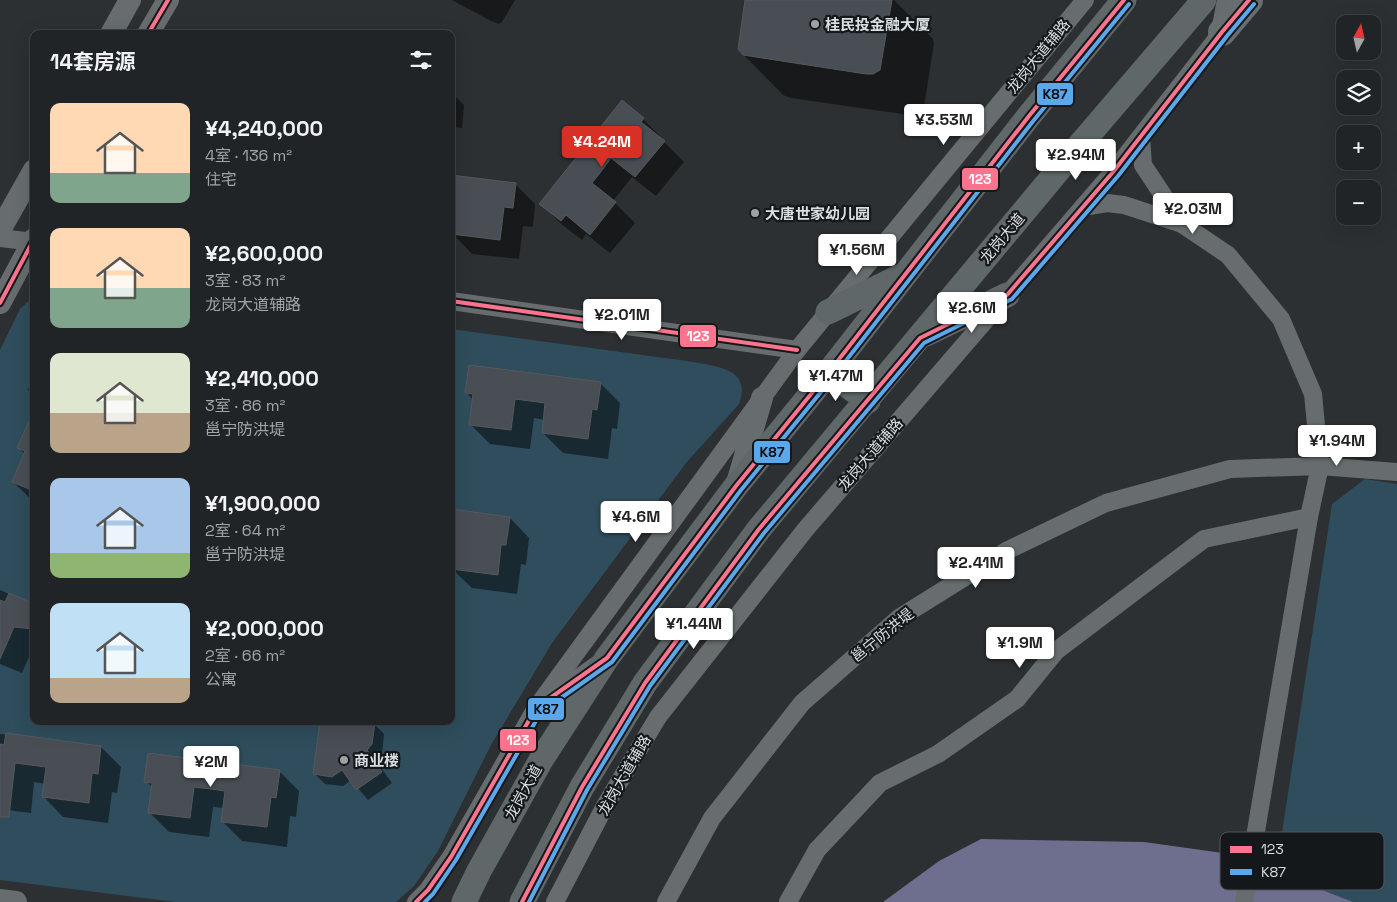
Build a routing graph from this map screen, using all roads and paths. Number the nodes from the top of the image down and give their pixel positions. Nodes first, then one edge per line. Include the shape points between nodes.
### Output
1 (130, 0) edge
2 (168, 0) edge
3 (1085, 0) edge
4 (1124, 0) edge
5 (1204, 0) edge
6 (1228, 0) edge
7 (1249, 0) edge
8 (112, 30) edge
9 (150, 30) edge
10 (1222, 32) junction
11 (1141, 136) junction
12 (30, 177) edge
13 (1083, 207) junction
14 (1182, 224) junction
15 (0, 230) edge
16 (0, 238) edge
17 (30, 241) edge
18 (30, 247) edge
19 (904, 275) junction
20 (1007, 295) junction
21 (455, 302) edge
22 (0, 303) edge
23 (828, 312) junction
24 (920, 338) junction
25 (797, 350) junction
26 (829, 372) junction
27 (762, 398) junction
28 (868, 401) junction
29 (1320, 466) junction
30 (1397, 472) edge
31 (736, 486) junction
32 (1309, 517) junction
33 (607, 658) junction
34 (536, 708) junction
35 (1256, 832) edge
36 (0, 900) edge
37 (16, 902) edge
38 (416, 902) edge
39 (464, 902) edge
40 (522, 902) edge
41 (555, 902) edge
42 (666, 902) edge
43 (788, 902) edge

1 - 8 street
2 - 9 street
3 - 23 street, 龙岗大道辅路
4 - 19 main road, 龙岗大道
5 - 24 main road, 龙岗大道
6 - 10 street
7 - 10 main road
10 - 11 street, 龙岗大道辅路
11 - 13 street, 龙岗大道辅路
11 - 14 street via 1143,165
12 - 15 street
13 - 14 street via 1107,203 1124,205
13 - 20 street, 龙岗大道辅路
14 - 29 street via 1228,255 1281,319 1313,394
16 - 17 street
18 - 22 street
19 - 23 main road
19 - 26 main road, 龙岗大道
20 - 24 main road
20 - 41 street, 龙岗大道辅路 via 805,530 658,717 606,804
21 - 25 street
23 - 25 street, 龙岗大道辅路
24 - 28 main road, 龙岗大道
25 - 27 street, 龙岗大道辅路
26 - 28 main road
26 - 31 main road, 龙岗大道
27 - 31 street
27 - 34 street, 龙岗大道辅路
28 - 40 main road, 龙岗大道 via 760,529 645,682 582,787
29 - 30 street, 邕宁防洪堤
29 - 32 street
29 - 42 street, 邕宁防洪堤 via 1230,469 1106,503 1008,550 899,618 802,703 712,818
31 - 33 main road, 龙岗大道
32 - 35 street
32 - 43 street via 1204,539 1056,651 1017,699 938,754 880,783 817,850
33 - 34 street, 龙岗大道辅路
33 - 39 main road, 龙岗大道 via 541,760
34 - 38 street, 龙岗大道辅路 via 451,857
36 - 37 street

